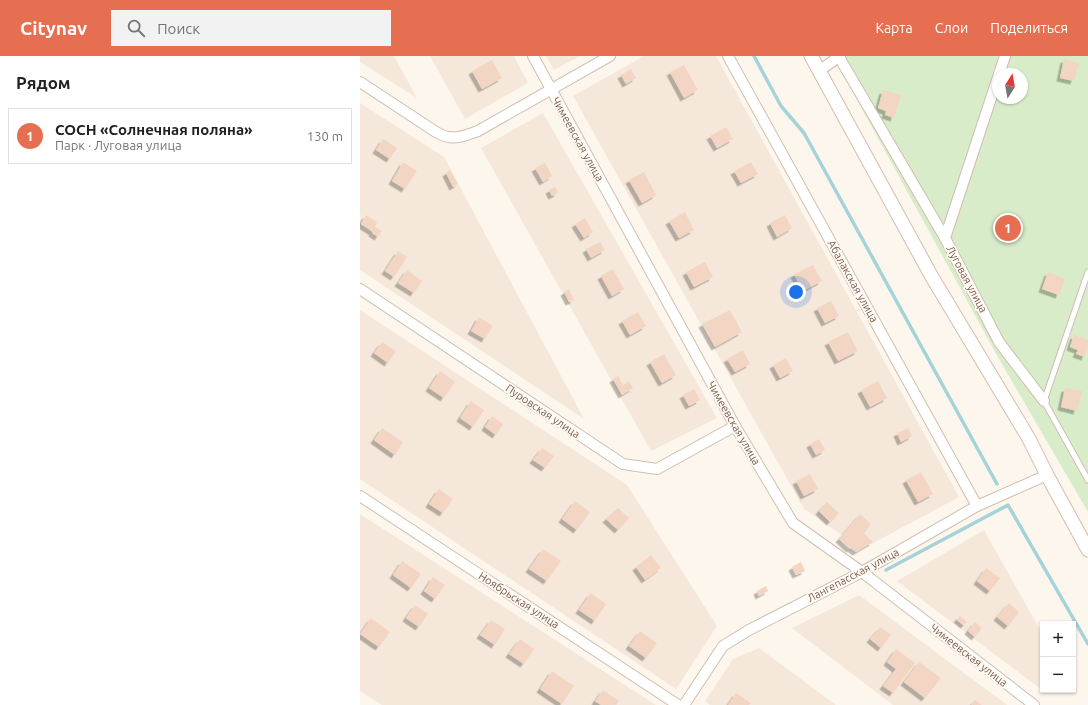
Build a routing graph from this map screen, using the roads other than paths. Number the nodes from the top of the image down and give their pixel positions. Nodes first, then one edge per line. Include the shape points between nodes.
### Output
1 (533, 56) edge
2 (610, 56) edge
3 (728, 56) edge
4 (811, 56) edge
5 (1005, 56) edge
6 (840, 57) edge
7 (1001, 68) edge
8 (819, 71) junction
9 (360, 82) edge
10 (551, 90) junction
11 (992, 93) edge
12 (945, 238) junction
13 (1088, 272) edge
14 (360, 289) edge
15 (1044, 401) junction
16 (735, 426) junction
17 (1047, 475) junction
18 (1088, 480) edge
19 (360, 496) edge
20 (977, 506) junction
21 (1088, 550) edge
22 (862, 572) junction
23 (678, 705) edge
24 (684, 705) edge
25 (1034, 705) edge

1 - 10 street, Чимеевская улица
2 - 10 street
3 - 20 street, Абалакская улица
4 - 8 street
5 - 7 street, Луговая улица
6 - 8 street
6 - 12 street
8 - 17 street via 932,277 1028,437
9 - 10 street via 436,132 449,137 459,137 478,131
10 - 16 street, Чимеевская улица
11 - 12 street, Луговая улица
12 - 15 street, Луговая улица via 999,342
13 - 15 lane
14 - 16 street, Пуровская улица via 624,464 656,469
15 - 18 lane
16 - 22 street, Чимеевская улица via 793,523
17 - 20 street, Лангепасская улица
17 - 21 street
19 - 23 street, Ноябрьская улица
20 - 22 street, Лангепасская улица
22 - 24 street, Лангепасская улица via 723,646
22 - 25 street, Чимеевская улица

